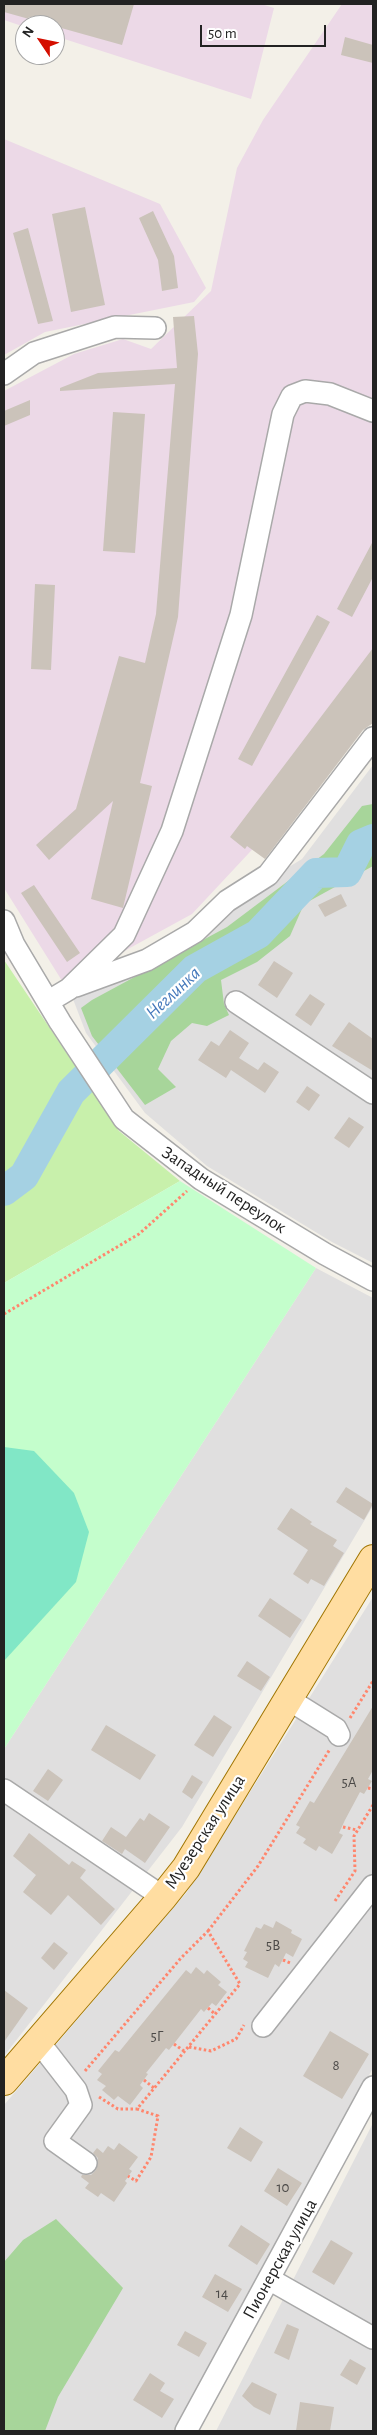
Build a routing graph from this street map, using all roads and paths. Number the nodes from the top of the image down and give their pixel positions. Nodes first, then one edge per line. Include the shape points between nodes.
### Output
1 (155, 328) dead end
2 (4, 374) edge
3 (373, 412) edge
4 (373, 738) edge
5 (4, 921) edge
6 (69, 989) junction
7 (49, 1001) junction
8 (236, 1002) dead end
9 (373, 1093) edge
10 (201, 1179) junction
11 (373, 1280) edge
12 (4, 1314) edge
13 (373, 1559) edge
14 (373, 1681) edge
15 (288, 1699) junction
16 (339, 1735) junction
17 (368, 1788) dead end
18 (373, 1789) edge
19 (4, 1790) edge
20 (373, 1805) edge
21 (343, 1827) dead end
22 (357, 1830) junction
23 (373, 1886) edge
24 (163, 1897) junction
25 (334, 1903) dead end
26 (208, 1931) junction
27 (295, 1958) dead end
28 (283, 1960) dead end
29 (290, 1964) junction
30 (284, 1971) dead end
31 (208, 2008) dead end
32 (215, 2014) junction
33 (254, 2025) joint
34 (38, 2041) junction
35 (174, 2044) dead end
36 (188, 2046) junction
37 (184, 2051) junction
38 (4, 2080) edge
39 (87, 2080) dead end
40 (144, 2080) dead end
41 (373, 2087) edge
42 (154, 2088) junction
43 (95, 2094) dead end
44 (136, 2109) junction
45 (86, 2163) dead end
46 (128, 2176) dead end
47 (269, 2279) junction
48 (373, 2338) edge
49 (186, 2431) edge

1 - 2 street via 115,327 34,353
3 - 6 street via 330,394 305,391 292,396 287,405 241,615 172,830 124,935
4 - 6 street via 268,875 227,901 195,932 147,960
5 - 7 street, Западный переулок via 14,945
6 - 7 street
7 - 10 street, Западный переулок via 124,1119
8 - 9 street
10 - 11 street, Западный переулок
10 - 12 path via 138,1234
13 - 15 main road, Муезерская улица
14 - 16 path
15 - 16 street via 336,1729
15 - 24 main road, Муезерская улица via 186,1868
16 - 26 path via 258,1866
17 - 18 path
19 - 24 street
20 - 22 path
21 - 22 path
22 - 25 path via 354,1836 356,1871
23 - 33 street
24 - 34 main road, Муезерская улица
26 - 32 path via 240,1984
26 - 39 path via 181,1958 84,2073
27 - 29 path
28 - 29 path
29 - 30 path
31 - 32 path
32 - 36 path
33 - 36 path via 236,2039 210,2051
34 - 38 main road, Муезерская улица
34 - 45 street via 76,2090 81,2105 55,2141
35 - 37 path
36 - 37 path
37 - 42 path
40 - 42 path
41 - 47 street, Пионерская улица
42 - 44 path
43 - 44 path via 118,2110
44 - 46 path via 158,2116 152,2157 136,2181
47 - 48 street
47 - 49 street, Пионерская улица

